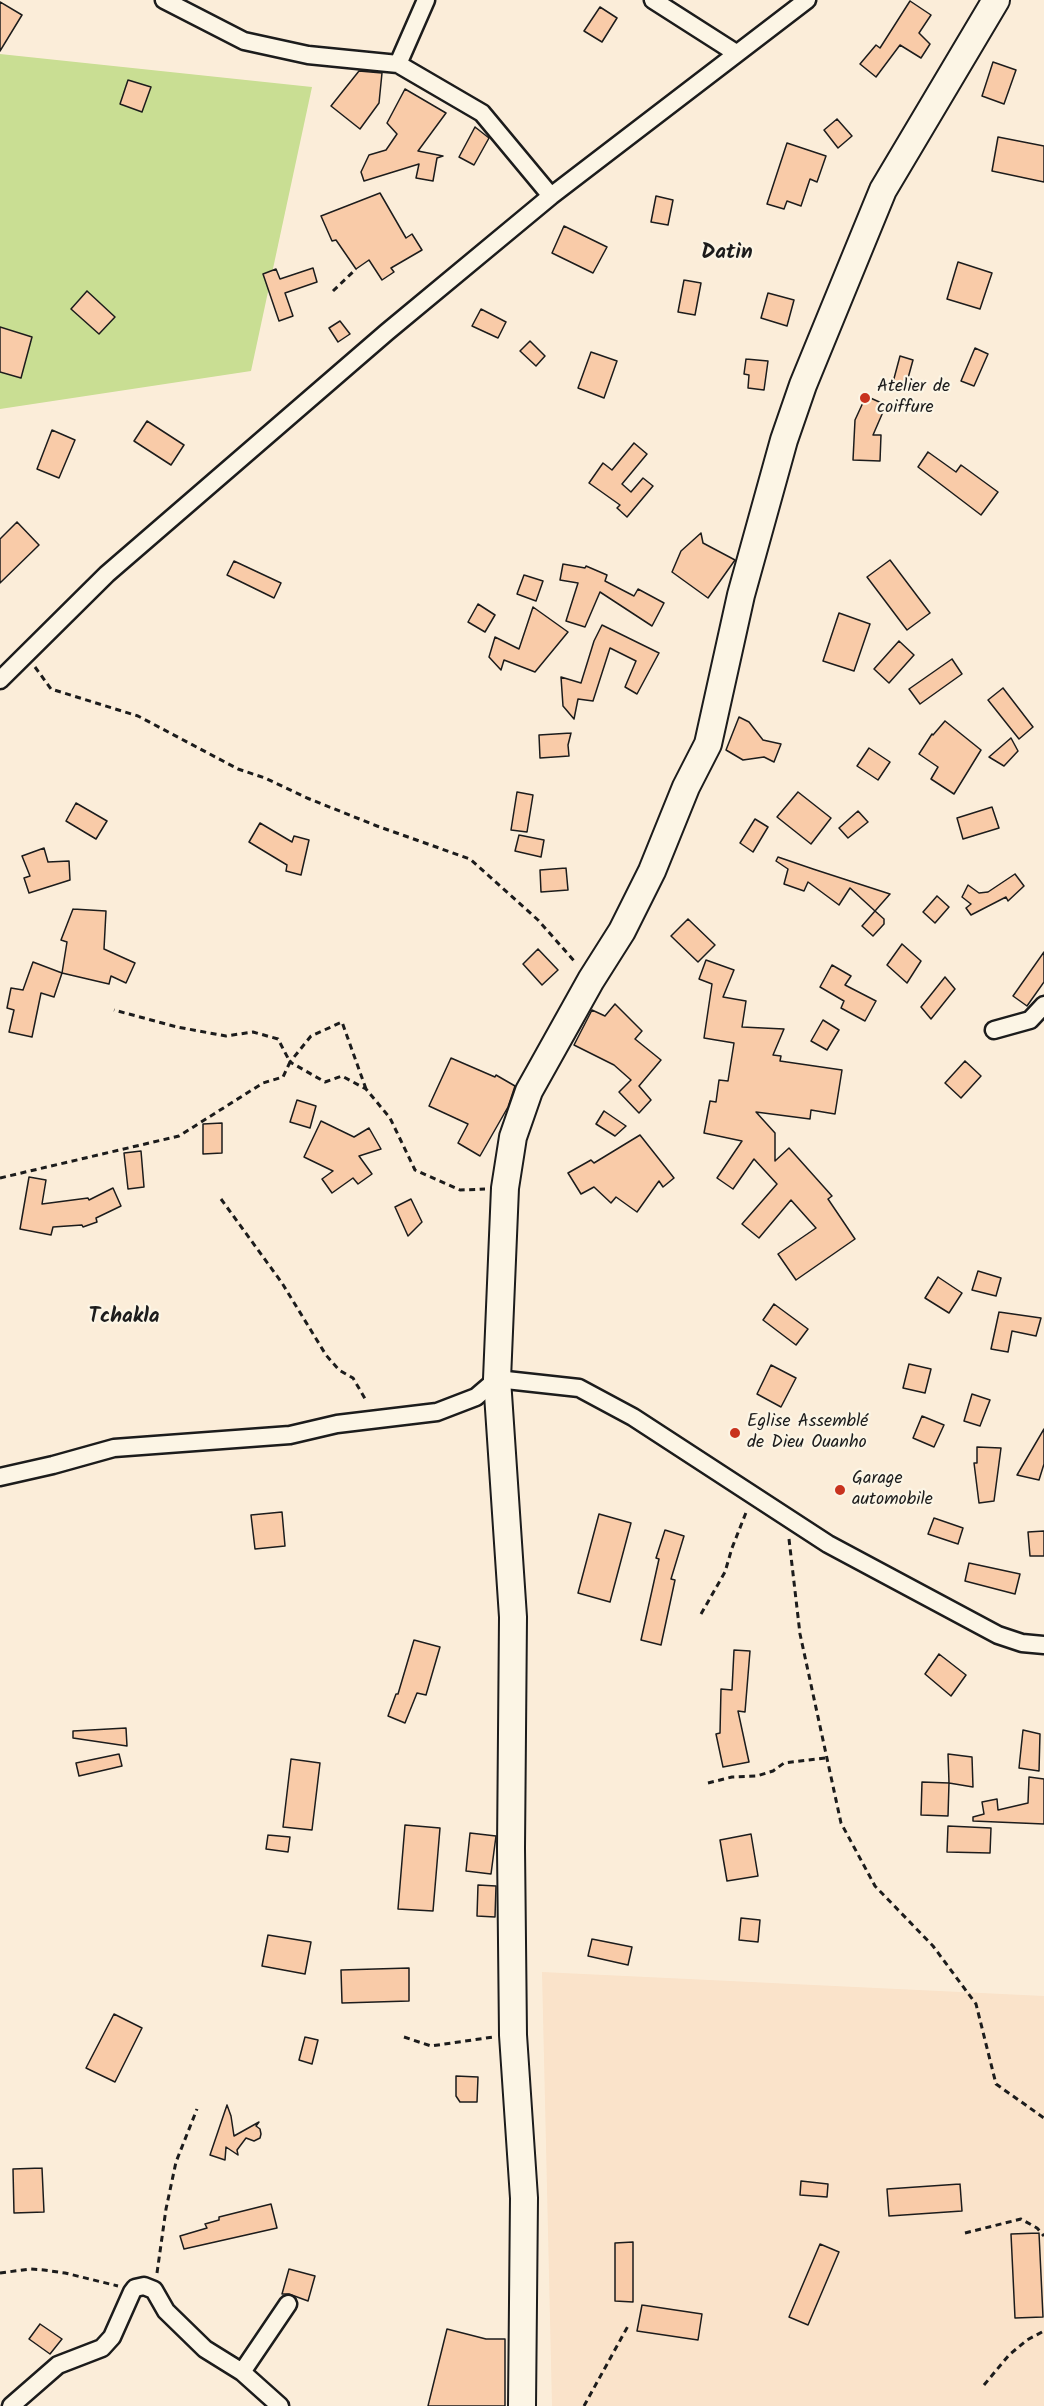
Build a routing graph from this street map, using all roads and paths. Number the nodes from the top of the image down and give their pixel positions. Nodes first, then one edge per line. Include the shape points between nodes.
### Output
1 (164, 0) edge
2 (426, 0) edge
3 (653, 0) edge
4 (807, 0) edge
5 (996, 0) edge
6 (736, 53) junction
7 (398, 64) junction
8 (551, 196) junction
9 (356, 269) dead end
10 (333, 291) dead end
11 (25, 653) junction
12 (0, 680) edge
13 (591, 980) junction
14 (1044, 1005) edge
15 (114, 1010) dead end
16 (994, 1030) dead end
17 (290, 1062) junction
18 (366, 1089) junction
19 (0, 1178) edge
20 (505, 1188) junction
21 (221, 1199) dead end
22 (497, 1379) junction
23 (376, 1418) junction
24 (0, 1477) edge
25 (754, 1494) junction
26 (786, 1516) junction
27 (701, 1614) dead end
28 (1044, 1645) edge
29 (826, 1758) junction
30 (708, 1783) dead end
31 (513, 2035) junction
32 (404, 2037) dead end
33 (197, 2109) dead end
34 (1044, 2118) edge
35 (965, 2233) dead end
36 (1044, 2236) edge
37 (0, 2273) edge
38 (135, 2288) junction
39 (154, 2290) junction
40 (288, 2304) dead end
41 (628, 2326) dead end
42 (1044, 2331) edge
43 (242, 2372) junction
44 (984, 2385) dead end
45 (11, 2406) edge
46 (280, 2406) edge
47 (522, 2406) edge
48 (584, 2406) edge

1 - 7 street via 244,41 308,55
2 - 7 street
3 - 6 street
4 - 6 street
5 - 13 main road via 883,190 848,273 784,440 741,595 708,744 622,931
6 - 8 street
7 - 8 street via 482,113
8 - 11 street via 107,574
9 - 10 path
11 - 12 street
11 - 13 path via 51,689 138,716 238,769 470,859 538,920
13 - 20 main road via 530,1091 513,1137
14 - 16 street via 1030,1020
15 - 17 path via 225,1036 252,1032 278,1039
17 - 18 path via 325,1082 342,1076
17 - 18 path via 311,1036 342,1022
17 - 19 path via 283,1077 263,1083 179,1136
18 - 20 path via 390,1118 415,1170 460,1190
20 - 22 main road
21 - 23 path via 282,1283 326,1355 353,1378
22 - 23 street via 476,1397 438,1412
22 - 25 street via 579,1388 633,1417
22 - 31 main road via 513,1617
23 - 24 street via 290,1436 114,1448
25 - 26 street
25 - 27 path via 725,1572
26 - 28 street via 828,1544 998,1635
26 - 29 path via 800,1634
29 - 30 path via 784,1763 757,1776
29 - 34 path via 841,1823 875,1886 933,1946 976,2004 996,2084
31 - 32 path via 431,2046
31 - 47 main road via 524,2198
33 - 39 path via 176,2162
35 - 36 path via 1021,2220
37 - 38 path via 44,2270
38 - 39 street
38 - 45 street via 112,2337 102,2348 58,2365
39 - 43 street via 166,2311 205,2349
40 - 43 street
41 - 48 path
42 - 44 path via 1009,2355
43 - 46 street

